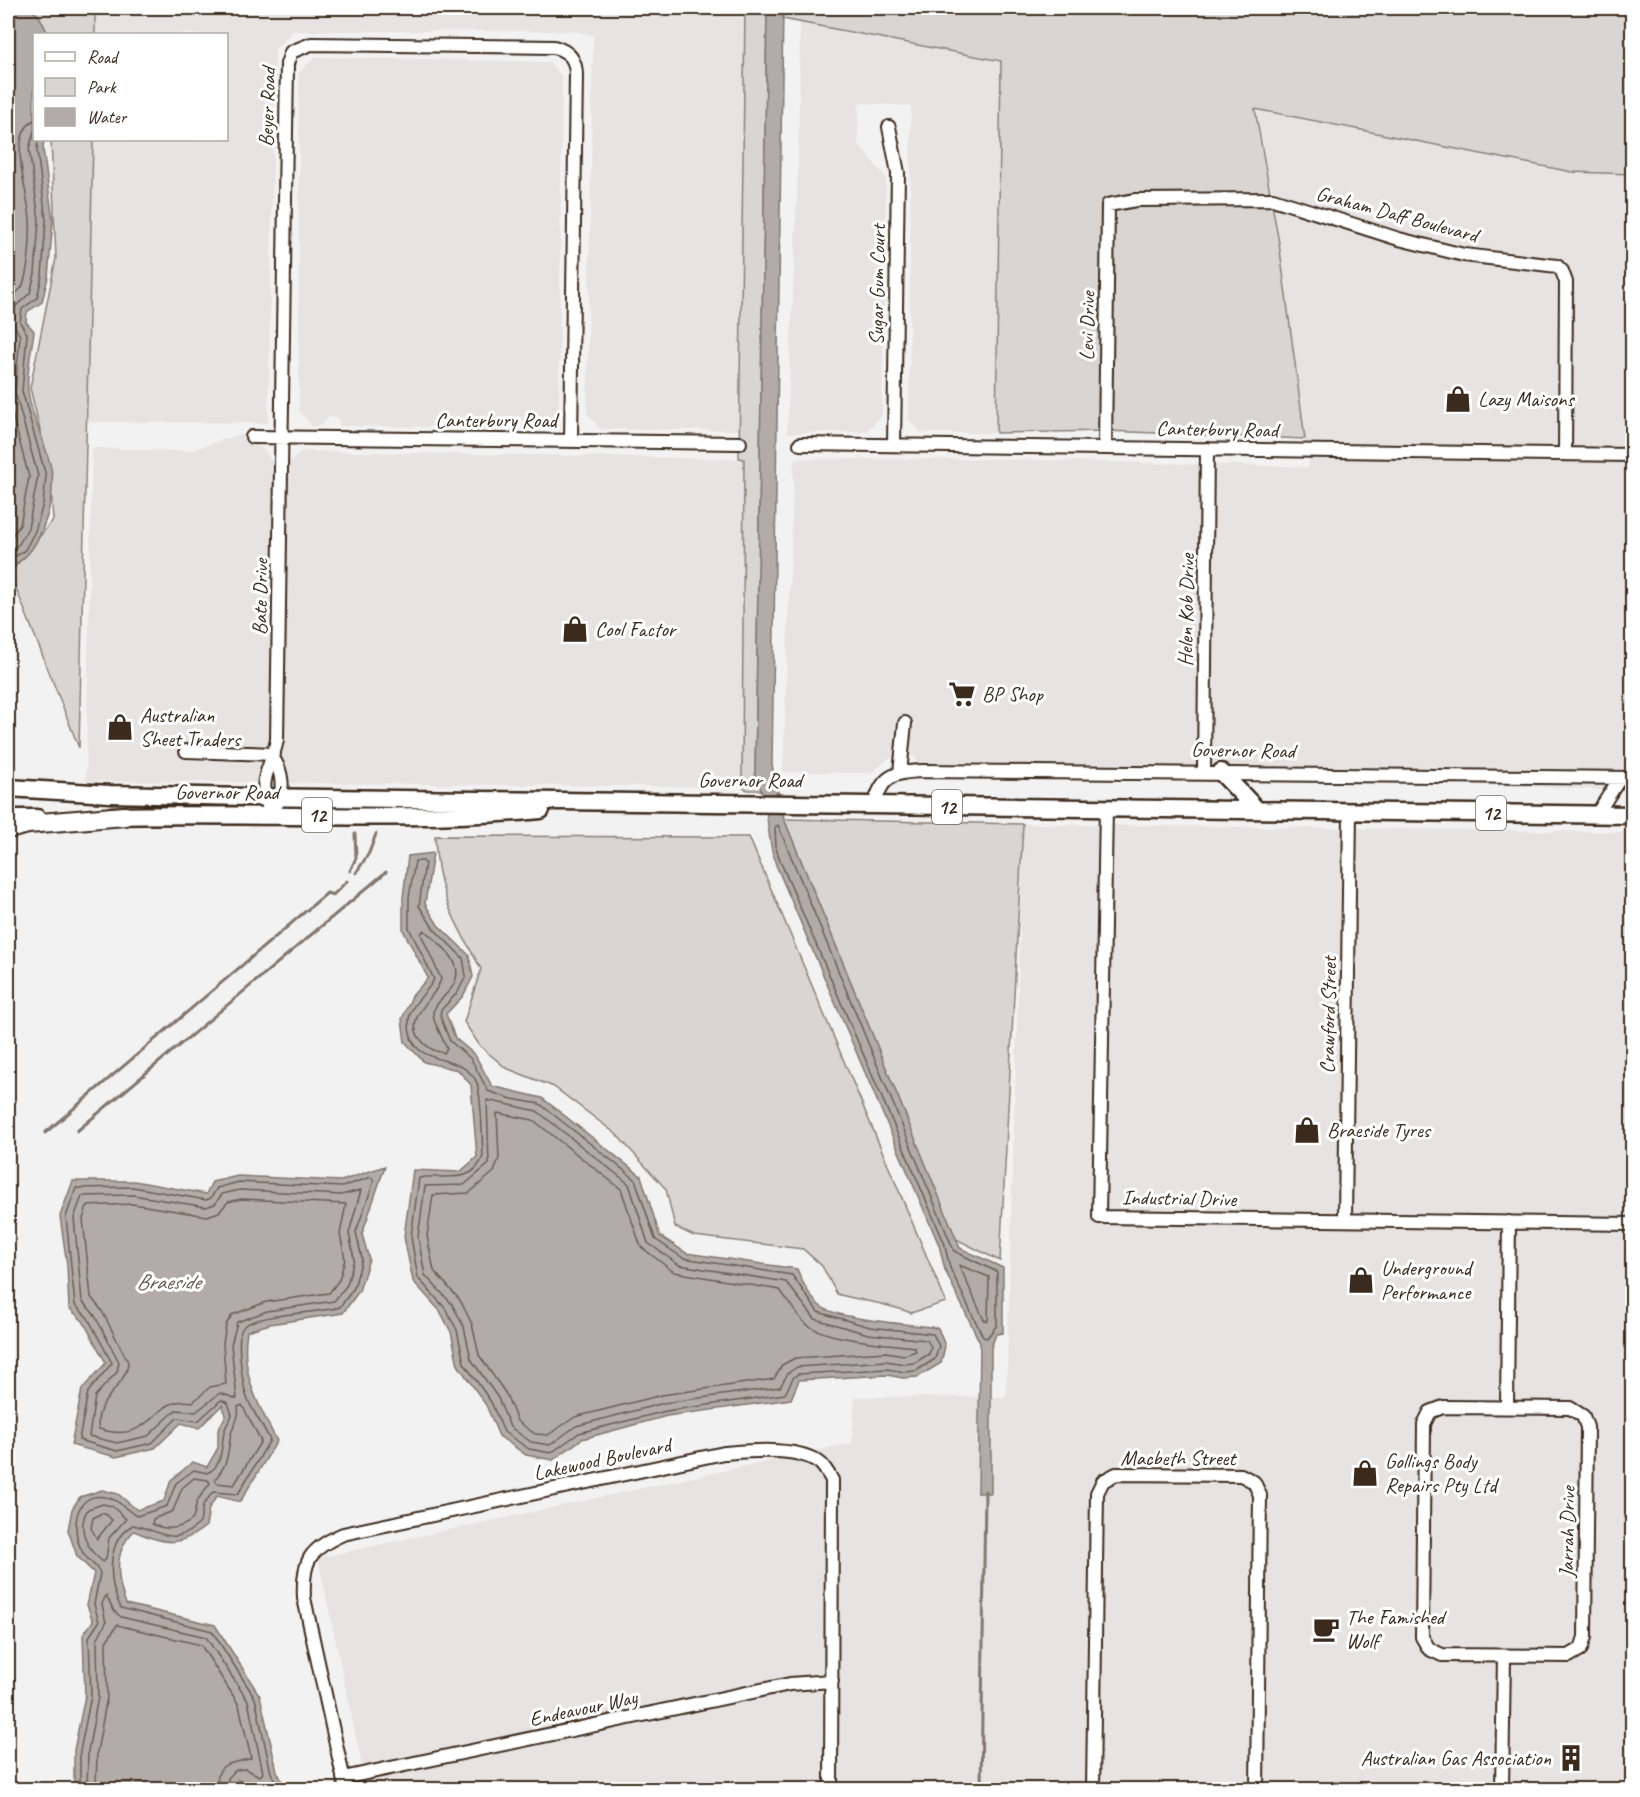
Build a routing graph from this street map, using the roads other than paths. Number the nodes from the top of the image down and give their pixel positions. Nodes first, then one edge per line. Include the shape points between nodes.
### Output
1 (889, 127) dead end
2 (1108, 205) joint
3 (252, 437) dead end
4 (282, 437) junction
5 (571, 440) junction
6 (740, 443) dead end
7 (800, 444) dead end
8 (894, 445) junction
9 (1106, 447) junction
10 (1207, 449) junction
11 (1565, 454) junction
12 (1632, 455) edge
13 (905, 723) dead end
14 (905, 741) junction
15 (186, 752) dead end
16 (274, 756) junction
17 (915, 771) junction
18 (1204, 772) junction
19 (1221, 772) junction
20 (900, 773) junction
21 (1626, 778) edge
22 (8, 788) edge
23 (272, 797) junction
24 (626, 802) junction
25 (874, 807) junction
26 (1106, 807) junction
27 (1257, 810) junction
28 (1350, 811) junction
29 (271, 814) junction
30 (1597, 814) junction
31 (1632, 815) edge
32 (125, 816) junction
33 (8, 818) edge
34 (8, 829) edge
35 (1345, 1219) junction
36 (1509, 1222) junction
37 (1632, 1224) edge
38 (1507, 1407) junction
39 (1504, 1656) junction
40 (832, 1681) junction
41 (345, 1784) edge
42 (831, 1790) edge
43 (1093, 1790) edge
44 (1257, 1790) edge
45 (1502, 1790) edge

1 - 8 street, Sugar Gum Court via 898,173
2 - 9 street, Levi Drive
2 - 11 street, Graham Daff Boulevard via 1136,200 1274,199 1399,239 1464,255 1557,266 1566,282
3 - 4 street, Canterbury Road
4 - 5 street, Canterbury Road
4 - 5 street, Beyer Road via 287,64 291,52 323,45 554,47 572,57 576,75
4 - 16 street, Bate Drive
5 - 6 street, Canterbury Road
7 - 8 street, Canterbury Road
8 - 9 street, Canterbury Road
9 - 10 street, Canterbury Road
10 - 11 street, Canterbury Road
10 - 18 street, Helen Kob Drive
11 - 12 street, Canterbury Road
13 - 14 street
14 - 17 street
14 - 20 street
15 - 16 street
16 - 23 street, Bate Drive via 265,770
17 - 18 street, Governor Road
17 - 20 street, Governor Road
18 - 19 street, Governor Road
19 - 21 street, Governor Road
19 - 27 main road
20 - 25 street via 877,791
21 - 30 street
22 - 23 main road, Governor Road / 12
23 - 24 main road, Governor Road / 12
23 - 29 street, Bate Drive
24 - 25 main road, Governor Road / 12 via 788,802
24 - 29 main road, Governor Road / 12 via 438,818
25 - 26 main road, Governor Road / 12
26 - 27 main road, Governor Road / 12
26 - 35 street, Industrial Drive via 1100,1217
27 - 28 main road, Governor Road / 12
28 - 30 main road, Governor Road / 12
28 - 35 street, Crawford Street
29 - 32 main road, Governor Road / 12
30 - 31 main road, Governor Road / 12
32 - 33 main road, Governor Road / 12
32 - 34 highway
35 - 36 street, Industrial Drive
36 - 37 street, Industrial Drive
36 - 38 street
38 - 39 street, Jarrah Drive via 1570,1408 1583,1416 1587,1427 1586,1602 1585,1637 1581,1648 1569,1656
38 - 39 street, Jarrah Drive via 1443,1407 1430,1412 1424,1424 1422,1637 1429,1649 1442,1655
39 - 45 street
40 - 41 street, Endeavour Way via 790,1684
40 - 41 street, Lakewood Boulevard via 832,1480 821,1464 802,1455 778,1451 724,1453 343,1534 324,1543 310,1556 303,1575 304,1598
40 - 42 street, Lakewood Boulevard
43 - 44 street, Macbeth Street via 1097,1493 1103,1480 1127,1474 1241,1475 1254,1482 1260,1495

